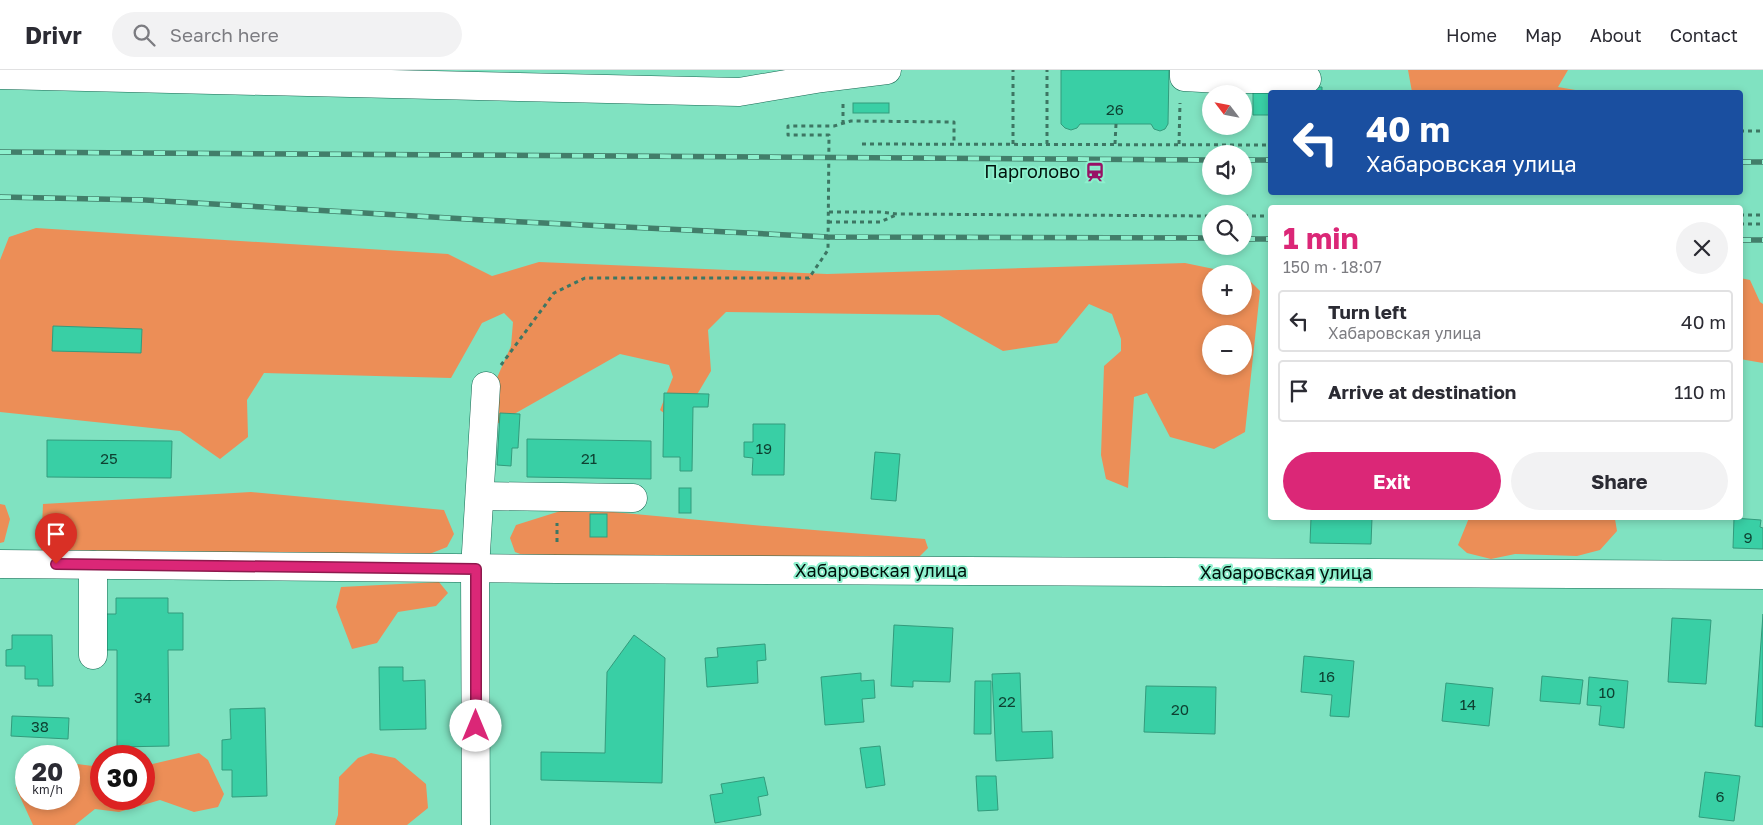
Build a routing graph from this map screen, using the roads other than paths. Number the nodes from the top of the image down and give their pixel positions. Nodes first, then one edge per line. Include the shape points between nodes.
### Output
1 (887, 70) edge
2 (822, 74) edge
3 (1198, 74) edge
4 (0, 76) edge
5 (1307, 79) dead end
6 (486, 386) road end
7 (480, 496) junction
8 (633, 498) dead end
9 (0, 564) edge
10 (92, 565) junction
11 (476, 569) junction
12 (1763, 575) edge
13 (93, 656) dead end
14 (476, 825) edge

1 - 2 street
2 - 4 street via 739,92
3 - 5 street
6 - 7 street
7 - 8 street
7 - 11 street
9 - 10 street, Хабаровская улица
10 - 11 street, Хабаровская улица
10 - 13 street
11 - 12 street, Хабаровская улица
11 - 14 street

